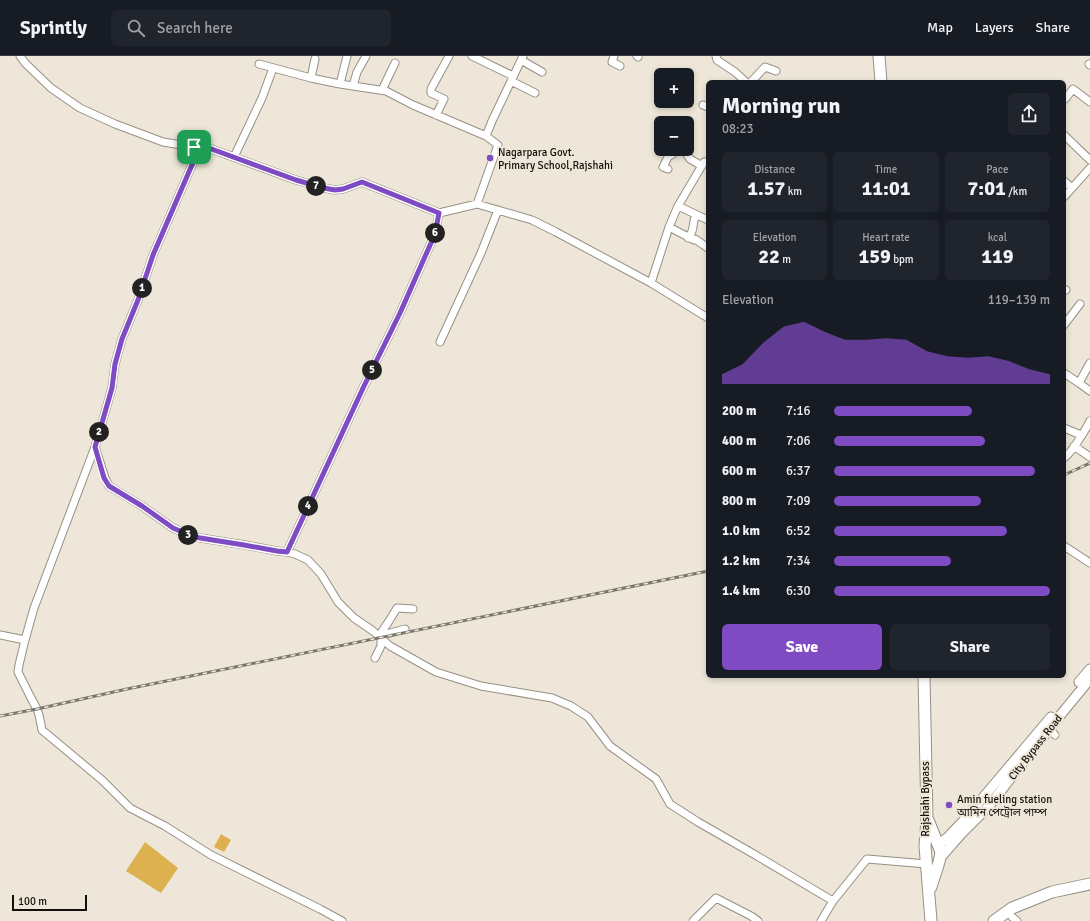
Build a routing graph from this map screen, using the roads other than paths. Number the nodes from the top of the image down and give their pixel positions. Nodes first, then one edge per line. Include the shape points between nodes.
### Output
1 (20, 56) edge
2 (347, 56) edge
3 (366, 56) edge
4 (449, 56) edge
5 (472, 56) edge
6 (614, 56) edge
7 (716, 56) edge
8 (878, 56) edge
9 (522, 58) edge
10 (315, 59) dead end
11 (395, 63) dead end
12 (259, 64) dead end
13 (620, 66) dead end
14 (273, 68) junction
15 (776, 71) dead end
16 (542, 72) dead end
17 (311, 78) junction
18 (512, 78) junction
19 (744, 80) edge
20 (753, 80) edge
21 (881, 80) edge
22 (340, 84) junction
23 (352, 86) junction
24 (382, 90) junction
25 (535, 93) dead end
26 (1066, 98) edge
27 (1090, 102) edge
28 (436, 115) junction
29 (486, 136) junction
30 (1066, 137) edge
31 (194, 147) junction
32 (670, 156) edge
33 (688, 156) edge
34 (234, 157) junction
35 (1090, 160) edge
36 (705, 164) edge
37 (1090, 168) edge
38 (668, 169) dead end
39 (1066, 183) edge
40 (1072, 188) junction
41 (1066, 195) edge
42 (477, 204) junction
43 (678, 206) junction
44 (498, 210) junction
45 (439, 213) junction
46 (696, 215) junction
47 (706, 219) edge
48 (669, 227) junction
49 (688, 238) junction
50 (706, 247) edge
51 (651, 283) junction
52 (1080, 304) dead end
53 (706, 317) edge
54 (1066, 322) edge
55 (440, 342) dead end
56 (1090, 363) edge
57 (1066, 374) edge
58 (1079, 383) junction
59 (1090, 391) edge
60 (1090, 421) edge
61 (1066, 429) edge
62 (1081, 435) junction
63 (1074, 446) junction
64 (95, 447) junction
65 (1066, 456) edge
66 (1090, 457) edge
67 (1066, 547) edge
68 (287, 552) junction
69 (1090, 564) edge
70 (414, 609) dead end
71 (405, 629) dead end
72 (0, 635) edge
73 (380, 637) junction
74 (25, 640) junction
75 (375, 658) dead end
76 (1090, 669) edge
77 (924, 678) edge
78 (1090, 679) edge
79 (927, 818) junction
80 (938, 845) junction
81 (925, 846) junction
82 (940, 858) junction
83 (927, 864) junction
84 (1090, 884) edge
85 (1090, 888) edge
86 (929, 893) junction
87 (833, 901) junction
88 (1012, 920) edge
89 (342, 921) edge
90 (693, 921) edge
91 (758, 921) edge
92 (821, 921) edge
93 (932, 921) edge
94 (994, 921) edge

1 - 31 street via 51,88 80,108 163,142
2 - 22 street
3 - 23 street
4 - 28 street via 431,89 431,93 444,99
5 - 18 street
6 - 13 street via 612,62
7 - 19 street via 717,60
8 - 21 highway
9 - 16 street
9 - 18 street
10 - 17 street
11 - 24 street
12 - 14 street
14 - 17 street
14 - 34 street via 259,105
15 - 20 street via 765,67
17 - 22 street
18 - 25 street
18 - 29 street
22 - 23 street
23 - 24 street
24 - 28 street
26 - 27 street via 1073,89
28 - 29 street
29 - 42 street via 498,145
30 - 35 street
31 - 34 street via 206,147
31 - 64 street via 195,158 153,255 122,339 112,388
32 - 38 street via 663,167
33 - 36 street
34 - 45 street via 324,188 343,189 362,182
36 - 43 street
37 - 40 street
39 - 40 street
40 - 41 street
42 - 44 street
42 - 45 street
43 - 46 street
43 - 48 street
44 - 51 street via 532,220
44 - 55 street
45 - 68 street via 435,234 400,313
46 - 47 street
46 - 49 street via 693,231
48 - 49 street
48 - 51 street
49 - 50 street via 695,239
51 - 53 street
52 - 54 street
56 - 58 street
57 - 58 street
58 - 59 street
60 - 62 street
61 - 62 street
62 - 63 street
63 - 65 street
63 - 66 street
64 - 68 street via 104,478 109,486 173,528 194,537
64 - 74 street via 34,608
67 - 69 street
68 - 73 street via 308,560 321,574 338,602 354,618
70 - 73 street via 397,608
71 - 73 street
72 - 74 street
73 - 75 street via 381,646
73 - 87 street via 390,646 436,672 481,686 552,698 571,706 588,717 610,746 656,779 670,804
74 - 89 street via 18,672 40,715 42,730 102,780 130,808 211,855
76 - 80 main road via 982,800 948,838
77 - 79 highway, Rajshahi Bypass
78 - 82 main road, City Bypass Road via 1052,732 989,806
79 - 80 highway
79 - 81 highway, Rajshahi Bypass
80 - 81 highway
80 - 82 highway
81 - 83 highway, Rajshahi Bypass
82 - 86 highway, City Bypass Road
83 - 86 highway, Rajshahi Bypass
83 - 87 street via 867,860
84 - 94 highway via 1052,892 1012,908
85 - 88 highway via 1018,913
86 - 93 highway, Rajshahi Bypass
87 - 92 street
90 - 91 street via 716,898

